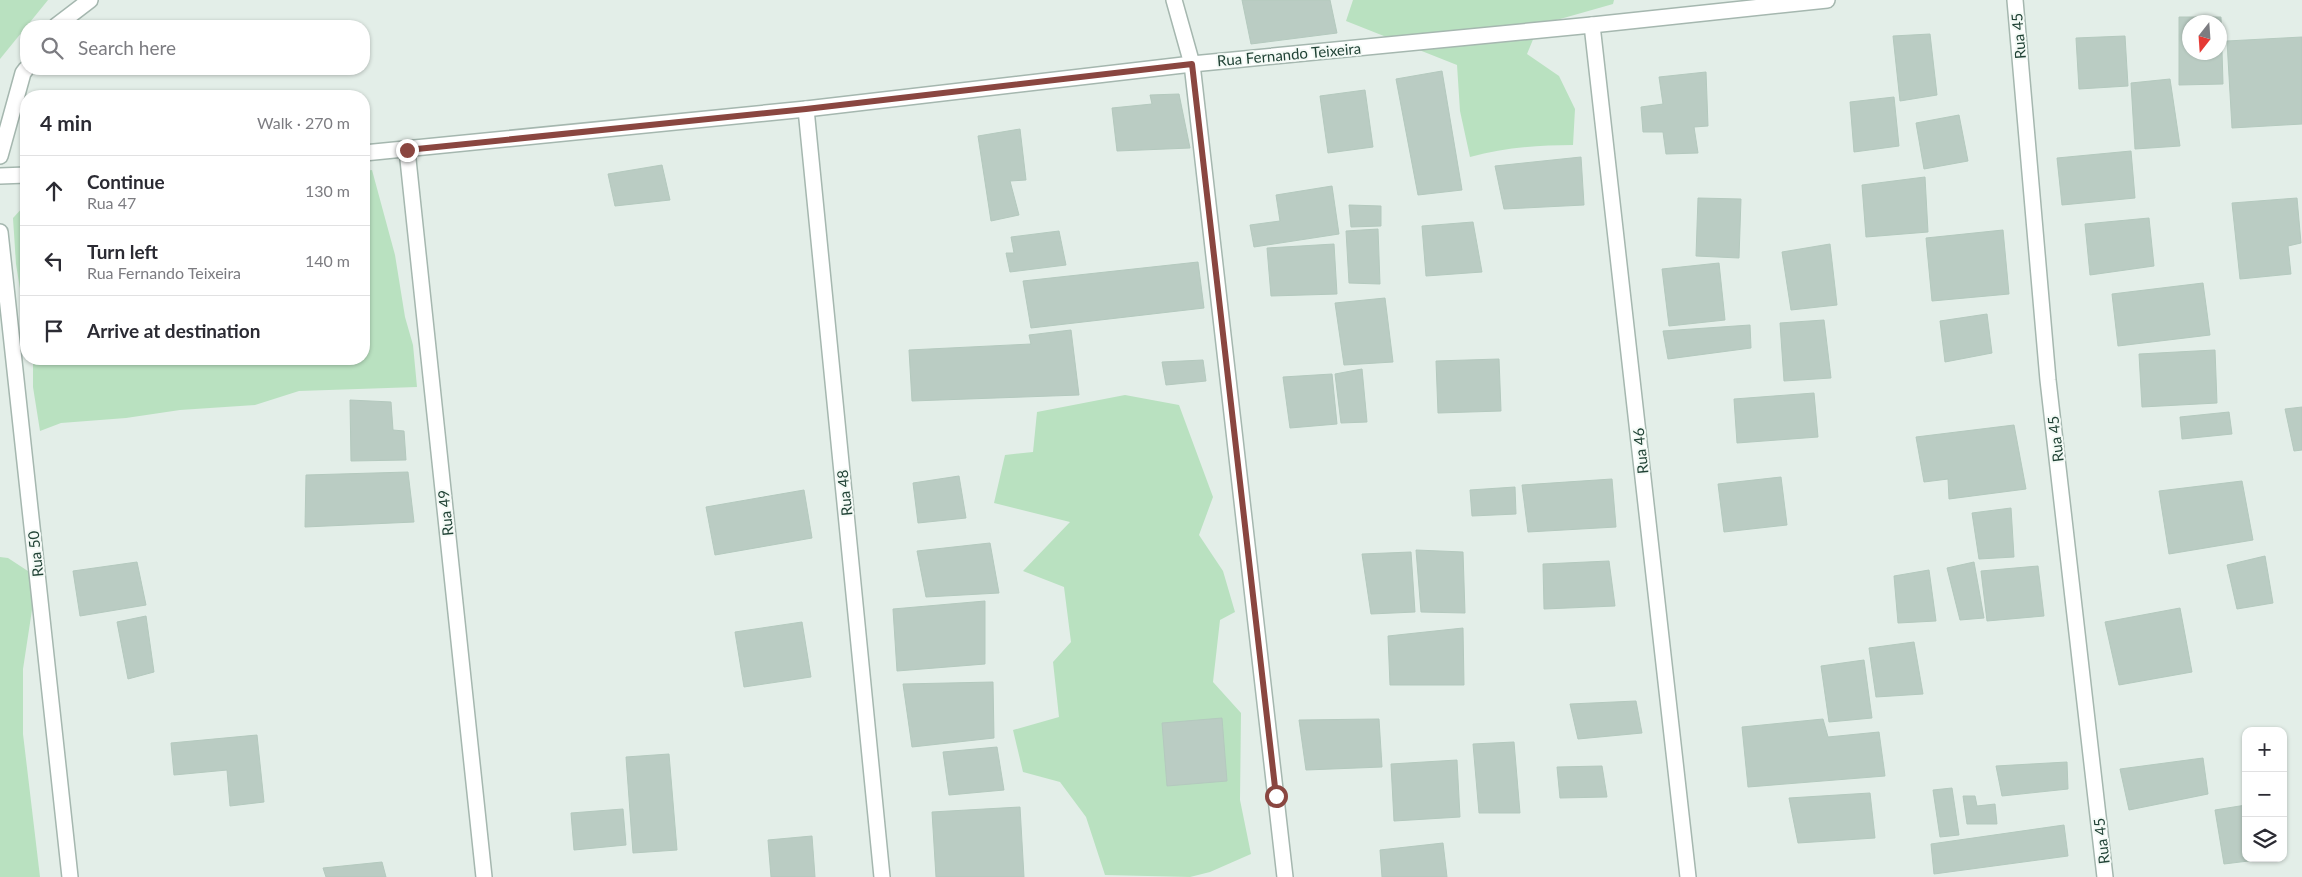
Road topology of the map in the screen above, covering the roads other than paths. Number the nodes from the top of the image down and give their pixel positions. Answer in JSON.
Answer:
{"nodes":[{"id":1,"x":90,"y":0,"type":"edge"},
{"id":2,"x":1174,"y":0,"type":"edge"},
{"id":3,"x":1827,"y":0,"type":"edge"},
{"id":4,"x":2015,"y":0,"type":"edge"},
{"id":5,"x":64,"y":20,"type":"edge"},
{"id":6,"x":1592,"y":25,"type":"junction"},
{"id":7,"x":1192,"y":64,"type":"junction"},
{"id":8,"x":24,"y":75,"type":"edge"},
{"id":9,"x":806,"y":109,"type":"junction"},
{"id":10,"x":407,"y":150,"type":"junction"},
{"id":11,"x":370,"y":153,"type":"edge"},
{"id":12,"x":0,"y":156,"type":"edge"},
{"id":13,"x":20,"y":175,"type":"edge"},
{"id":14,"x":0,"y":176,"type":"edge"},
{"id":15,"x":0,"y":232,"type":"edge"},
{"id":16,"x":70,"y":877,"type":"edge"},
{"id":17,"x":484,"y":877,"type":"edge"},
{"id":18,"x":882,"y":877,"type":"edge"},
{"id":19,"x":1285,"y":877,"type":"edge"},
{"id":20,"x":1688,"y":877,"type":"edge"},
{"id":21,"x":2105,"y":877,"type":"edge"}],
"edges":[{"from":1,"to":5,"type":"street"},
{"from":2,"to":7,"type":"street"},
{"from":3,"to":6,"type":"street","name":"Rua Fernando Teixeira"},
{"from":4,"to":21,"type":"street","name":"Rua 45"},
{"from":6,"to":7,"type":"street","name":"Rua Fernando Teixeira"},
{"from":6,"to":20,"type":"street","name":"Rua 46"},
{"from":7,"to":9,"type":"street","name":"Rua Fernando Teixeira"},
{"from":7,"to":19,"type":"street"},
{"from":8,"to":12,"type":"street"},
{"from":9,"to":10,"type":"street","name":"Rua Fernando Teixeira"},
{"from":9,"to":18,"type":"street","name":"Rua 48"},
{"from":10,"to":11,"type":"street","name":"Rua Fernando Teixeira"},
{"from":10,"to":17,"type":"street","name":"Rua 49"},
{"from":13,"to":14,"type":"street"},
{"from":15,"to":16,"type":"street","name":"Rua 50"}]}
